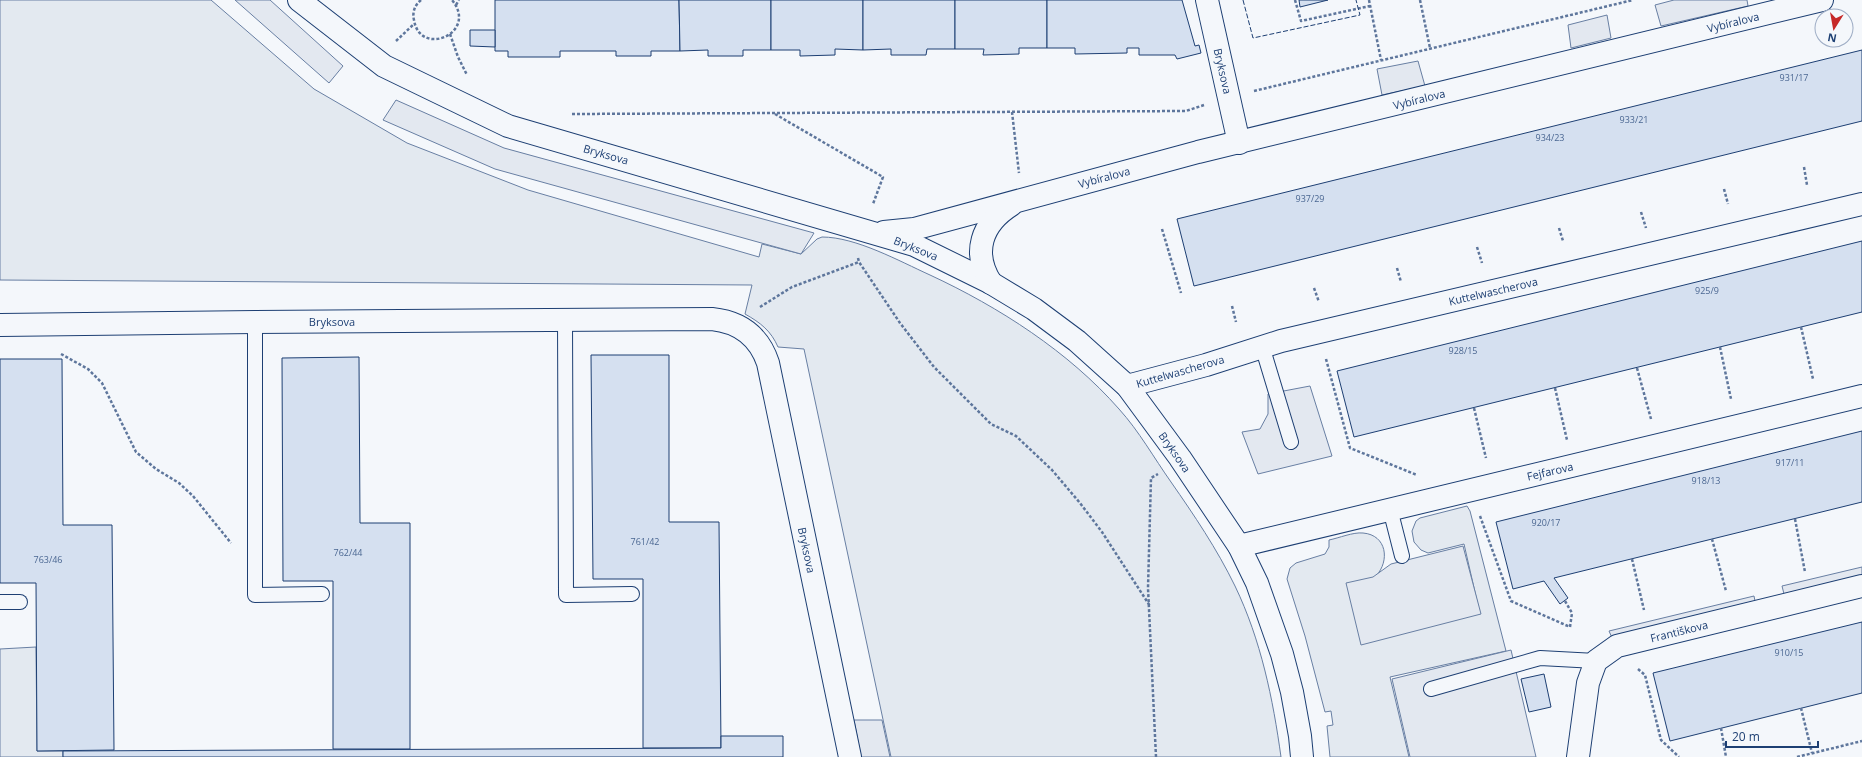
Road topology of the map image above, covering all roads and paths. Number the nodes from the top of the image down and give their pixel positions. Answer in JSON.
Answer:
{"nodes":[{"id":1,"x":299,"y":0,"type":"edge"},
{"id":2,"x":421,"y":0,"type":"edge"},
{"id":3,"x":452,"y":0,"type":"edge"},
{"id":4,"x":458,"y":0,"type":"edge"},
{"id":5,"x":1207,"y":0,"type":"edge"},
{"id":6,"x":1295,"y":0,"type":"edge"},
{"id":7,"x":1369,"y":0,"type":"edge"},
{"id":8,"x":1420,"y":0,"type":"edge"},
{"id":9,"x":1633,"y":0,"type":"edge"},
{"id":10,"x":1822,"y":0,"type":"edge"},
{"id":11,"x":456,"y":5,"type":"junction"},
{"id":12,"x":1370,"y":6,"type":"junction"},
{"id":13,"x":414,"y":24,"type":"junction"},
{"id":14,"x":450,"y":34,"type":"junction"},
{"id":15,"x":393,"y":44,"type":"dead end"},
{"id":16,"x":1430,"y":48,"type":"junction"},
{"id":17,"x":1381,"y":60,"type":"junction"},
{"id":18,"x":470,"y":82,"type":"dead end"},
{"id":19,"x":1254,"y":91,"type":"dead end"},
{"id":20,"x":1210,"y":103,"type":"dead end"},
{"id":21,"x":1012,"y":112,"type":"junction"},
{"id":22,"x":774,"y":113,"type":"junction"},
{"id":23,"x":567,"y":114,"type":"dead end"},
{"id":24,"x":1239,"y":143,"type":"junction"},
{"id":25,"x":1804,"y":167,"type":"dead end"},
{"id":26,"x":1807,"y":185,"type":"dead end"},
{"id":27,"x":1724,"y":189,"type":"dead end"},
{"id":28,"x":1021,"y":200,"type":"junction"},
{"id":29,"x":1728,"y":204,"type":"dead end"},
{"id":30,"x":1862,"y":204,"type":"edge"},
{"id":31,"x":1641,"y":212,"type":"dead end"},
{"id":32,"x":1560,"y":228,"type":"dead end"},
{"id":33,"x":1647,"y":228,"type":"dead end"},
{"id":34,"x":1162,"y":229,"type":"dead end"},
{"id":35,"x":867,"y":230,"type":"junction"},
{"id":36,"x":1563,"y":241,"type":"dead end"},
{"id":37,"x":1477,"y":247,"type":"dead end"},
{"id":38,"x":859,"y":262,"type":"junction"},
{"id":39,"x":1482,"y":263,"type":"dead end"},
{"id":40,"x":1397,"y":268,"type":"dead end"},
{"id":41,"x":1401,"y":282,"type":"dead end"},
{"id":42,"x":990,"y":283,"type":"junction"},
{"id":43,"x":1314,"y":288,"type":"dead end"},
{"id":44,"x":1181,"y":292,"type":"dead end"},
{"id":45,"x":1319,"y":302,"type":"dead end"},
{"id":46,"x":1232,"y":306,"type":"dead end"},
{"id":47,"x":758,"y":309,"type":"dead end"},
{"id":48,"x":565,"y":319,"type":"junction"},
{"id":49,"x":255,"y":322,"type":"junction"},
{"id":50,"x":1236,"y":322,"type":"dead end"},
{"id":51,"x":0,"y":325,"type":"edge"},
{"id":52,"x":1801,"y":327,"type":"dead end"},
{"id":53,"x":1262,"y":346,"type":"junction"},
{"id":54,"x":1720,"y":347,"type":"dead end"},
{"id":55,"x":61,"y":354,"type":"dead end"},
{"id":56,"x":1325,"y":356,"type":"dead end"},
{"id":57,"x":1637,"y":368,"type":"dead end"},
{"id":58,"x":1813,"y":380,"type":"dead end"},
{"id":59,"x":1127,"y":386,"type":"junction"},
{"id":60,"x":1555,"y":388,"type":"dead end"},
{"id":61,"x":1862,"y":396,"type":"edge"},
{"id":62,"x":1732,"y":400,"type":"dead end"},
{"id":63,"x":1474,"y":408,"type":"dead end"},
{"id":64,"x":1651,"y":420,"type":"dead end"},
{"id":65,"x":1567,"y":440,"type":"dead end"},
{"id":66,"x":1291,"y":442,"type":"dead end"},
{"id":67,"x":1486,"y":460,"type":"dead end"},
{"id":68,"x":1160,"y":472,"type":"dead end"},
{"id":69,"x":1421,"y":476,"type":"dead end"},
{"id":70,"x":1390,"y":509,"type":"junction"},
{"id":71,"x":1479,"y":514,"type":"dead end"},
{"id":72,"x":1795,"y":519,"type":"dead end"},
{"id":73,"x":1712,"y":539,"type":"dead end"},
{"id":74,"x":1239,"y":546,"type":"junction"},
{"id":75,"x":1402,"y":556,"type":"dead end"},
{"id":76,"x":255,"y":557,"type":"junction"},
{"id":77,"x":1632,"y":559,"type":"dead end"},
{"id":78,"x":1805,"y":572,"type":"dead end"},
{"id":79,"x":1862,"y":586,"type":"edge"},
{"id":80,"x":1726,"y":591,"type":"dead end"},
{"id":81,"x":322,"y":594,"type":"dead end"},
{"id":82,"x":632,"y":594,"type":"dead end"},
{"id":83,"x":1565,"y":601,"type":"dead end"},
{"id":84,"x":0,"y":602,"type":"edge"},
{"id":85,"x":20,"y":602,"type":"dead end"},
{"id":86,"x":1150,"y":606,"type":"junction"},
{"id":87,"x":1644,"y":610,"type":"dead end"},
{"id":88,"x":1596,"y":661,"type":"junction"},
{"id":89,"x":1633,"y":664,"type":"dead end"},
{"id":90,"x":1431,"y":689,"type":"dead end"},
{"id":91,"x":1801,"y":708,"type":"dead end"},
{"id":92,"x":1721,"y":728,"type":"dead end"},
{"id":93,"x":1862,"y":741,"type":"edge"},
{"id":94,"x":1812,"y":753,"type":"junction"},
{"id":95,"x":850,"y":757,"type":"edge"},
{"id":96,"x":1156,"y":757,"type":"edge"},
{"id":97,"x":1302,"y":757,"type":"edge"},
{"id":98,"x":1578,"y":757,"type":"edge"},
{"id":99,"x":1679,"y":757,"type":"edge"},
{"id":100,"x":1726,"y":757,"type":"edge"},
{"id":101,"x":1797,"y":757,"type":"edge"}],
"edges":[{"from":1,"to":35,"type":"street","name":"Bryksova"},
{"from":2,"to":13,"type":"path"},
{"from":3,"to":11,"type":"path"},
{"from":4,"to":11,"type":"path"},
{"from":5,"to":24,"type":"street","name":"Bryksova"},
{"from":6,"to":12,"type":"path"},
{"from":7,"to":12,"type":"path"},
{"from":8,"to":16,"type":"path"},
{"from":9,"to":16,"type":"path"},
{"from":10,"to":24,"type":"street","name":"Vybíralova"},
{"from":11,"to":14,"type":"path"},
{"from":12,"to":17,"type":"path"},
{"from":13,"to":14,"type":"path"},
{"from":13,"to":15,"type":"path"},
{"from":14,"to":18,"type":"path"},
{"from":16,"to":17,"type":"path"},
{"from":17,"to":19,"type":"path"},
{"from":20,"to":21,"type":"path"},
{"from":21,"to":22,"type":"path"},
{"from":21,"to":28,"type":"path"},
{"from":22,"to":23,"type":"path"},
{"from":22,"to":35,"type":"path"},
{"from":24,"to":28,"type":"street","name":"Vybíralova"},
{"from":25,"to":26,"type":"path"},
{"from":27,"to":29,"type":"path"},
{"from":28,"to":35,"type":"street","name":"Vybíralova"},
{"from":28,"to":42,"type":"street"},
{"from":30,"to":53,"type":"street","name":"Kuttelwascherova"},
{"from":31,"to":33,"type":"path"},
{"from":32,"to":36,"type":"path"},
{"from":34,"to":44,"type":"path"},
{"from":35,"to":38,"type":"path"},
{"from":35,"to":42,"type":"street","name":"Bryksova"},
{"from":37,"to":39,"type":"path"},
{"from":38,"to":47,"type":"path"},
{"from":38,"to":86,"type":"path"},
{"from":40,"to":41,"type":"path"},
{"from":42,"to":59,"type":"street","name":"Bryksova"},
{"from":43,"to":45,"type":"path"},
{"from":46,"to":50,"type":"path"},
{"from":48,"to":49,"type":"street","name":"Bryksova"},
{"from":48,"to":82,"type":"lane"},
{"from":48,"to":95,"type":"street","name":"Bryksova"},
{"from":49,"to":51,"type":"street","name":"Bryksova"},
{"from":49,"to":76,"type":"lane"},
{"from":52,"to":58,"type":"path"},
{"from":53,"to":59,"type":"street","name":"Kuttelwascherova"},
{"from":53,"to":66,"type":"lane"},
{"from":54,"to":62,"type":"path"},
{"from":55,"to":76,"type":"path"},
{"from":56,"to":69,"type":"path"},
{"from":57,"to":64,"type":"path"},
{"from":59,"to":74,"type":"street","name":"Bryksova"},
{"from":60,"to":65,"type":"path"},
{"from":61,"to":70,"type":"street","name":"Fejfarova"},
{"from":63,"to":67,"type":"path"},
{"from":68,"to":86,"type":"path"},
{"from":70,"to":74,"type":"street","name":"Fejfarova"},
{"from":70,"to":75,"type":"lane"},
{"from":71,"to":83,"type":"path"},
{"from":72,"to":78,"type":"path"},
{"from":73,"to":80,"type":"path"},
{"from":74,"to":97,"type":"street","name":"Bryksova"},
{"from":76,"to":81,"type":"lane"},
{"from":77,"to":87,"type":"path"},
{"from":79,"to":88,"type":"street","name":"Františkova"},
{"from":84,"to":85,"type":"lane"},
{"from":86,"to":96,"type":"path"},
{"from":88,"to":90,"type":"lane"},
{"from":88,"to":98,"type":"street"},
{"from":89,"to":99,"type":"path"},
{"from":91,"to":94,"type":"path"},
{"from":92,"to":100,"type":"path"},
{"from":93,"to":94,"type":"path"},
{"from":94,"to":101,"type":"path"}]}
